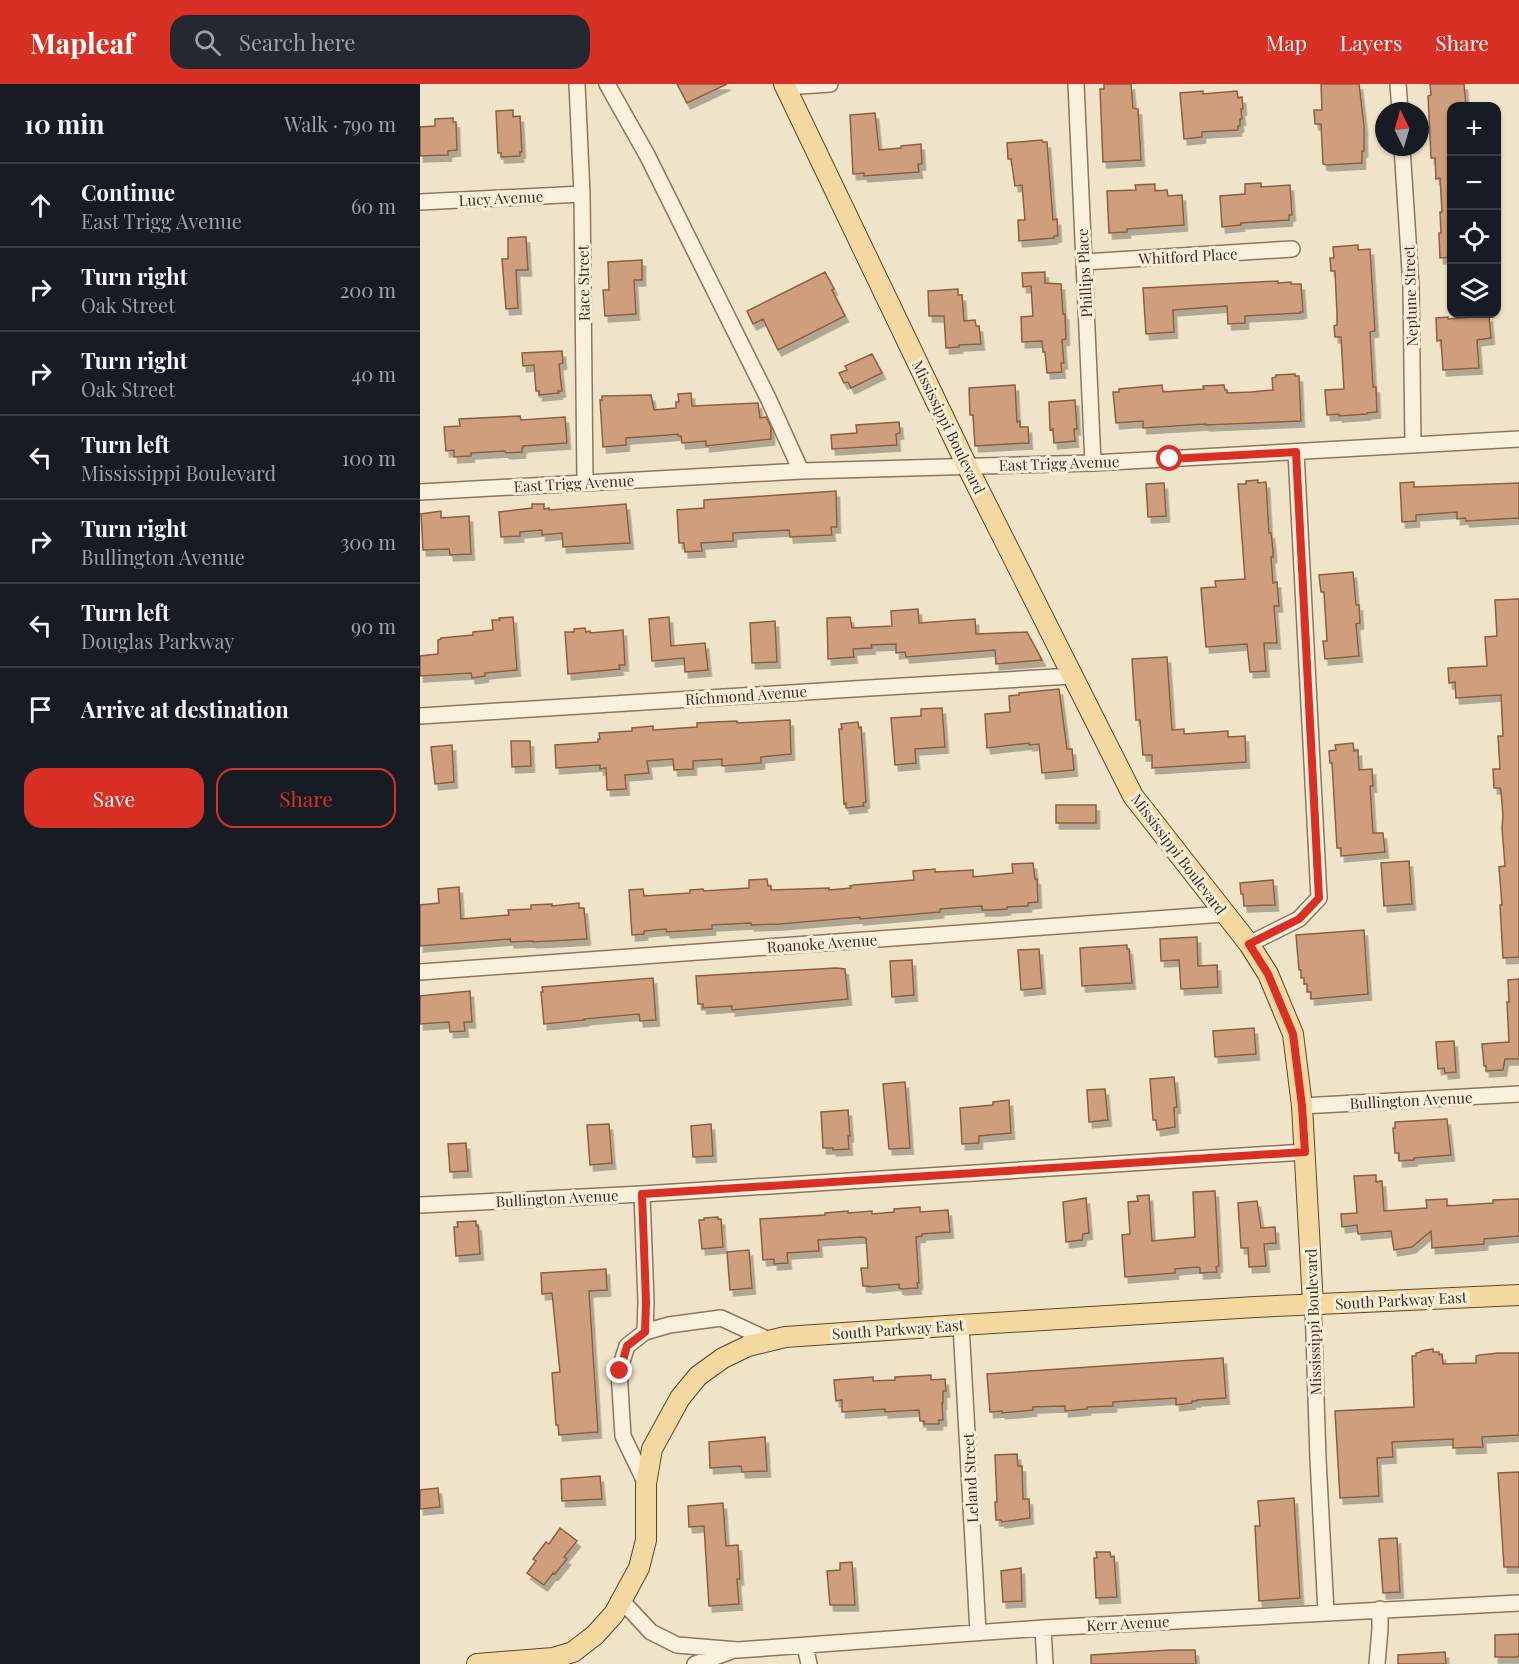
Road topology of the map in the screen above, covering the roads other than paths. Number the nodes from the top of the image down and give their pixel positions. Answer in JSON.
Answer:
{"nodes":[{"id":1,"x":577,"y":84,"type":"edge"},
{"id":2,"x":607,"y":84,"type":"edge"},
{"id":3,"x":830,"y":84,"type":"edge"},
{"id":4,"x":1076,"y":84,"type":"edge"},
{"id":5,"x":1398,"y":84,"type":"edge"},
{"id":6,"x":785,"y":85,"type":"edge"},
{"id":7,"x":1399,"y":102,"type":"edge"},
{"id":8,"x":1403,"y":156,"type":"edge"},
{"id":9,"x":582,"y":194,"type":"junction"},
{"id":10,"x":420,"y":202,"type":"edge"},
{"id":11,"x":1292,"y":249,"type":"dead end"},
{"id":12,"x":1084,"y":262,"type":"junction"},
{"id":13,"x":1519,"y":439,"type":"edge"},
{"id":14,"x":1413,"y":446,"type":"junction"},
{"id":15,"x":1296,"y":452,"type":"junction"},
{"id":16,"x":1093,"y":462,"type":"junction"},
{"id":17,"x":967,"y":466,"type":"junction"},
{"id":18,"x":801,"y":471,"type":"junction"},
{"id":19,"x":585,"y":482,"type":"junction"},
{"id":20,"x":420,"y":492,"type":"edge"},
{"id":21,"x":1072,"y":676,"type":"junction"},
{"id":22,"x":420,"y":716,"type":"edge"},
{"id":23,"x":1225,"y":914,"type":"junction"},
{"id":24,"x":1249,"y":944,"type":"junction"},
{"id":25,"x":420,"y":972,"type":"edge"},
{"id":26,"x":1519,"y":1094,"type":"edge"},
{"id":27,"x":1302,"y":1106,"type":"junction"},
{"id":28,"x":1305,"y":1152,"type":"junction"},
{"id":29,"x":642,"y":1194,"type":"junction"},
{"id":30,"x":420,"y":1205,"type":"edge"},
{"id":31,"x":1519,"y":1295,"type":"edge"},
{"id":32,"x":1313,"y":1304,"type":"junction"},
{"id":33,"x":961,"y":1325,"type":"junction"},
{"id":34,"x":645,"y":1332,"type":"junction"},
{"id":35,"x":771,"y":1341,"type":"junction"},
{"id":36,"x":646,"y":1484,"type":"junction"},
{"id":37,"x":622,"y":1601,"type":"junction"},
{"id":38,"x":1519,"y":1603,"type":"edge"},
{"id":39,"x":1380,"y":1610,"type":"junction"},
{"id":40,"x":1326,"y":1612,"type":"junction"},
{"id":41,"x":1043,"y":1628,"type":"junction"},
{"id":42,"x":978,"y":1632,"type":"junction"},
{"id":43,"x":805,"y":1646,"type":"junction"},
{"id":44,"x":738,"y":1650,"type":"junction"},
{"id":45,"x":574,"y":1658,"type":"edge"},
{"id":46,"x":477,"y":1664,"type":"edge"},
{"id":47,"x":695,"y":1664,"type":"edge"},
{"id":48,"x":810,"y":1664,"type":"edge"},
{"id":49,"x":1046,"y":1664,"type":"edge"},
{"id":50,"x":1377,"y":1664,"type":"edge"}],
"edges":[{"from":1,"to":9,"type":"street","name":"Race Street"},
{"from":2,"to":18,"type":"street"},
{"from":3,"to":6,"type":"street"},
{"from":4,"to":12,"type":"street","name":"Phillips Place"},
{"from":5,"to":7,"type":"street"},
{"from":6,"to":17,"type":"main road","name":"Mississippi Boulevard"},
{"from":8,"to":14,"type":"street","name":"Neptune Street"},
{"from":9,"to":10,"type":"street","name":"Lucy Avenue"},
{"from":9,"to":19,"type":"street","name":"Race Street"},
{"from":11,"to":12,"type":"street","name":"Whitford Place"},
{"from":12,"to":16,"type":"street","name":"Phillips Place"},
{"from":13,"to":14,"type":"street","name":"East Trigg Avenue"},
{"from":14,"to":15,"type":"street","name":"East Trigg Avenue"},
{"from":15,"to":16,"type":"street","name":"East Trigg Avenue"},
{"from":15,"to":24,"type":"street"},
{"from":16,"to":17,"type":"street","name":"East Trigg Avenue"},
{"from":17,"to":18,"type":"street","name":"East Trigg Avenue"},
{"from":17,"to":21,"type":"main road","name":"Mississippi Boulevard"},
{"from":18,"to":19,"type":"street","name":"East Trigg Avenue"},
{"from":19,"to":20,"type":"street","name":"East Trigg Avenue"},
{"from":21,"to":22,"type":"street","name":"Richmond Avenue"},
{"from":21,"to":23,"type":"main road","name":"Mississippi Boulevard"},
{"from":23,"to":24,"type":"main road","name":"Mississippi Boulevard"},
{"from":23,"to":25,"type":"street","name":"Roanoke Avenue"},
{"from":24,"to":27,"type":"main road","name":"Mississippi Boulevard"},
{"from":26,"to":27,"type":"street","name":"Bullington Avenue"},
{"from":27,"to":28,"type":"main road","name":"Mississippi Boulevard"},
{"from":28,"to":29,"type":"street","name":"Bullington Avenue"},
{"from":28,"to":32,"type":"main road","name":"Mississippi Boulevard"},
{"from":29,"to":30,"type":"street","name":"Bullington Avenue"},
{"from":29,"to":34,"type":"street"},
{"from":31,"to":32,"type":"main road","name":"South Parkway East"},
{"from":32,"to":33,"type":"main road","name":"South Parkway East"},
{"from":32,"to":40,"type":"street","name":"Mississippi Boulevard"},
{"from":33,"to":35,"type":"main road","name":"South Parkway East"},
{"from":33,"to":42,"type":"street","name":"Leland Street"},
{"from":34,"to":35,"type":"street"},
{"from":34,"to":36,"type":"street"},
{"from":35,"to":36,"type":"main road","name":"South Parkway East"},
{"from":36,"to":37,"type":"main road","name":"South Parkway East"},
{"from":37,"to":44,"type":"street"},
{"from":37,"to":45,"type":"main road","name":"South Parkway East"},
{"from":38,"to":39,"type":"street","name":"Kerr Avenue"},
{"from":39,"to":40,"type":"street","name":"Kerr Avenue"},
{"from":39,"to":50,"type":"street"},
{"from":40,"to":41,"type":"street","name":"Kerr Avenue"},
{"from":41,"to":42,"type":"street","name":"Kerr Avenue"},
{"from":41,"to":49,"type":"street"},
{"from":42,"to":43,"type":"street","name":"Kerr Avenue"},
{"from":43,"to":44,"type":"street","name":"Kerr Avenue"},
{"from":43,"to":48,"type":"street"},
{"from":44,"to":47,"type":"street"},
{"from":45,"to":46,"type":"main road","name":"South Parkway East"}]}
